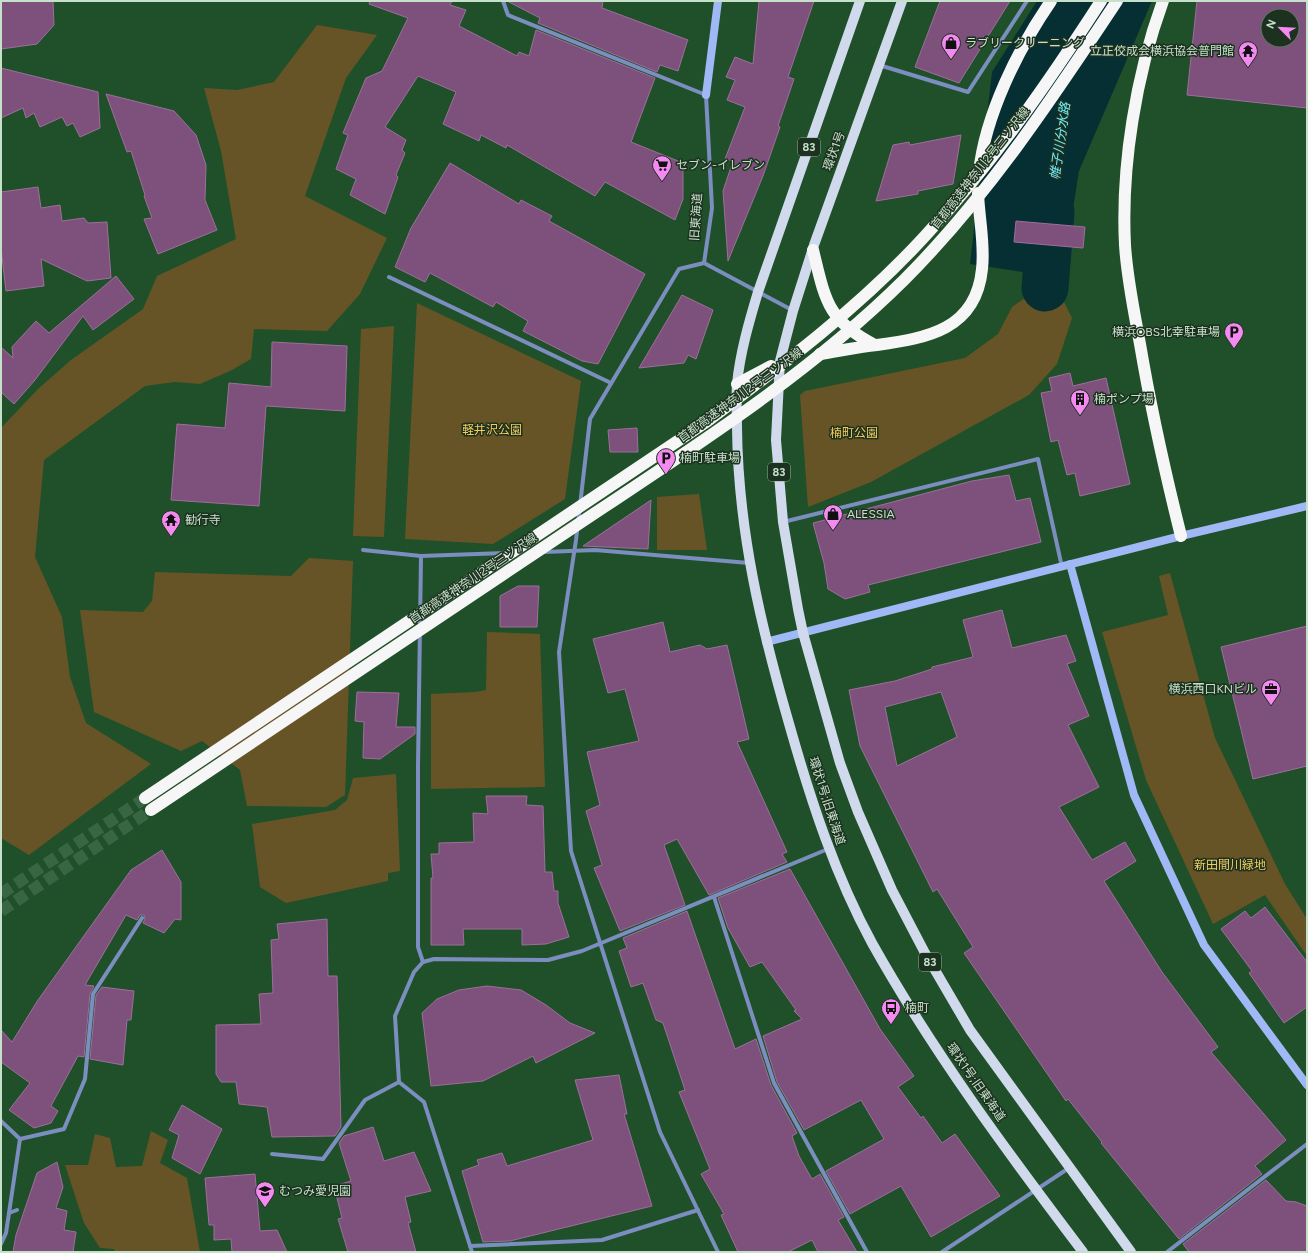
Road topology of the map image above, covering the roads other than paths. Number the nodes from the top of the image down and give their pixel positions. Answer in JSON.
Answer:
{"nodes":[{"id":1,"x":503,"y":1,"type":"edge"},
{"id":2,"x":718,"y":1,"type":"edge"},
{"id":3,"x":860,"y":1,"type":"edge"},
{"id":4,"x":902,"y":1,"type":"edge"},
{"id":5,"x":1027,"y":1,"type":"edge"},
{"id":6,"x":1051,"y":1,"type":"edge"},
{"id":7,"x":1101,"y":1,"type":"edge"},
{"id":8,"x":1117,"y":1,"type":"edge"},
{"id":9,"x":1163,"y":1,"type":"edge"},
{"id":10,"x":879,"y":65,"type":"junction"},
{"id":11,"x":706,"y":95,"type":"junction"},
{"id":12,"x":813,"y":250,"type":"junction"},
{"id":13,"x":704,"y":263,"type":"junction"},
{"id":14,"x":389,"y":277,"type":"dead end"},
{"id":15,"x":758,"y":292,"type":"junction"},
{"id":16,"x":793,"y":311,"type":"junction"},
{"id":17,"x":875,"y":345,"type":"junction"},
{"id":18,"x":780,"y":361,"type":"junction"},
{"id":19,"x":611,"y":383,"type":"junction"},
{"id":20,"x":737,"y":384,"type":"junction"},
{"id":21,"x":1307,"y":506,"type":"edge"},
{"id":22,"x":783,"y":522,"type":"junction"},
{"id":23,"x":1181,"y":536,"type":"junction"},
{"id":24,"x":363,"y":550,"type":"dead end"},
{"id":25,"x":574,"y":551,"type":"junction"},
{"id":26,"x":521,"y":552,"type":"dead end"},
{"id":27,"x":529,"y":552,"type":"dead end"},
{"id":28,"x":420,"y":556,"type":"junction"},
{"id":29,"x":748,"y":563,"type":"junction"},
{"id":30,"x":1066,"y":565,"type":"junction"},
{"id":31,"x":803,"y":633,"type":"junction"},
{"id":32,"x":766,"y":642,"type":"junction"},
{"id":33,"x":145,"y":798,"type":"tunnel mouth"},
{"id":34,"x":151,"y":810,"type":"tunnel mouth"},
{"id":35,"x":828,"y":849,"type":"junction"},
{"id":36,"x":714,"y":897,"type":"junction"},
{"id":37,"x":142,"y":918,"type":"dead end"},
{"id":38,"x":599,"y":943,"type":"junction"},
{"id":39,"x":423,"y":962,"type":"junction"},
{"id":40,"x":399,"y":1082,"type":"junction"},
{"id":41,"x":1307,"y":1085,"type":"edge"},
{"id":42,"x":1,"y":1121,"type":"edge"},
{"id":43,"x":20,"y":1139,"type":"junction"},
{"id":44,"x":1307,"y":1144,"type":"edge"},
{"id":45,"x":272,"y":1154,"type":"dead end"},
{"id":46,"x":1069,"y":1168,"type":"junction"},
{"id":47,"x":1036,"y":1190,"type":"junction"},
{"id":48,"x":17,"y":1210,"type":"dead end"},
{"id":49,"x":698,"y":1210,"type":"junction"},
{"id":50,"x":9,"y":1213,"type":"junction"},
{"id":51,"x":1,"y":1244,"type":"edge"},
{"id":52,"x":470,"y":1246,"type":"junction"},
{"id":53,"x":472,"y":1252,"type":"edge"},
{"id":54,"x":718,"y":1252,"type":"edge"},
{"id":55,"x":867,"y":1252,"type":"edge"},
{"id":56,"x":942,"y":1252,"type":"edge"},
{"id":57,"x":1083,"y":1252,"type":"edge"},
{"id":58,"x":1131,"y":1252,"type":"edge"},
{"id":59,"x":1167,"y":1252,"type":"edge"}],
"edges":[{"from":1,"to":11,"type":"street"},
{"from":2,"to":11,"type":"street","name":"旧東海道"},
{"from":3,"to":15,"type":"main road","name":"環状1号","number":"83"},
{"from":4,"to":10,"type":"main road","name":"環状1号","number":"83"},
{"from":5,"to":10,"type":"street"},
{"from":6,"to":17,"type":"highway"},
{"from":7,"to":33,"type":"highway","name":"首都高速神奈川2号三ツ沢線"},
{"from":8,"to":34,"type":"highway","name":"首都高速神奈川2号三ツ沢線"},
{"from":9,"to":23,"type":"highway"},
{"from":10,"to":12,"type":"main road","name":"環状1号","number":"83"},
{"from":11,"to":13,"type":"street","name":"旧東海道"},
{"from":12,"to":16,"type":"main road","name":"環状1号","number":"83"},
{"from":12,"to":17,"type":"highway"},
{"from":13,"to":15,"type":"street"},
{"from":13,"to":19,"type":"street"},
{"from":14,"to":19,"type":"street"},
{"from":15,"to":16,"type":"street"},
{"from":15,"to":20,"type":"main road","name":"環状1号;旧東海道","number":"83"},
{"from":16,"to":18,"type":"main road","name":"環状1号;旧東海道","number":"83"},
{"from":17,"to":18,"type":"highway"},
{"from":18,"to":20,"type":"highway"},
{"from":18,"to":22,"type":"main road","name":"環状1号;旧東海道","number":"83"},
{"from":19,"to":25,"type":"street"},
{"from":20,"to":29,"type":"main road","name":"環状1号;旧東海道","number":"83"},
{"from":21,"to":23,"type":"street"},
{"from":22,"to":30,"type":"street"},
{"from":22,"to":31,"type":"main road","name":"環状1号;旧東海道","number":"83"},
{"from":23,"to":30,"type":"street"},
{"from":24,"to":28,"type":"street"},
{"from":25,"to":27,"type":"street"},
{"from":25,"to":29,"type":"street"},
{"from":25,"to":38,"type":"street"},
{"from":26,"to":28,"type":"street"},
{"from":28,"to":39,"type":"street"},
{"from":29,"to":32,"type":"main road","name":"環状1号;旧東海道","number":"83"},
{"from":30,"to":31,"type":"street"},
{"from":30,"to":41,"type":"street"},
{"from":31,"to":32,"type":"street"},
{"from":31,"to":46,"type":"main road","name":"環状1号;旧東海道","number":"83"},
{"from":32,"to":35,"type":"main road","name":"環状1号;旧東海道","number":"83"},
{"from":35,"to":36,"type":"street"},
{"from":35,"to":47,"type":"main road","name":"環状1号;旧東海道","number":"83"},
{"from":36,"to":38,"type":"street"},
{"from":36,"to":55,"type":"street"},
{"from":37,"to":43,"type":"street"},
{"from":38,"to":39,"type":"street"},
{"from":38,"to":49,"type":"street"},
{"from":39,"to":40,"type":"street"},
{"from":40,"to":45,"type":"street"},
{"from":40,"to":52,"type":"street"},
{"from":42,"to":43,"type":"street"},
{"from":43,"to":50,"type":"street"},
{"from":44,"to":59,"type":"street"},
{"from":46,"to":47,"type":"street"},
{"from":46,"to":58,"type":"main road","name":"環状1号;旧東海道","number":"83"},
{"from":47,"to":56,"type":"street"},
{"from":47,"to":57,"type":"main road","name":"環状1号;旧東海道","number":"83"},
{"from":48,"to":50,"type":"street"},
{"from":49,"to":52,"type":"street"},
{"from":49,"to":54,"type":"street"},
{"from":50,"to":51,"type":"street"},
{"from":52,"to":53,"type":"street"}]}
